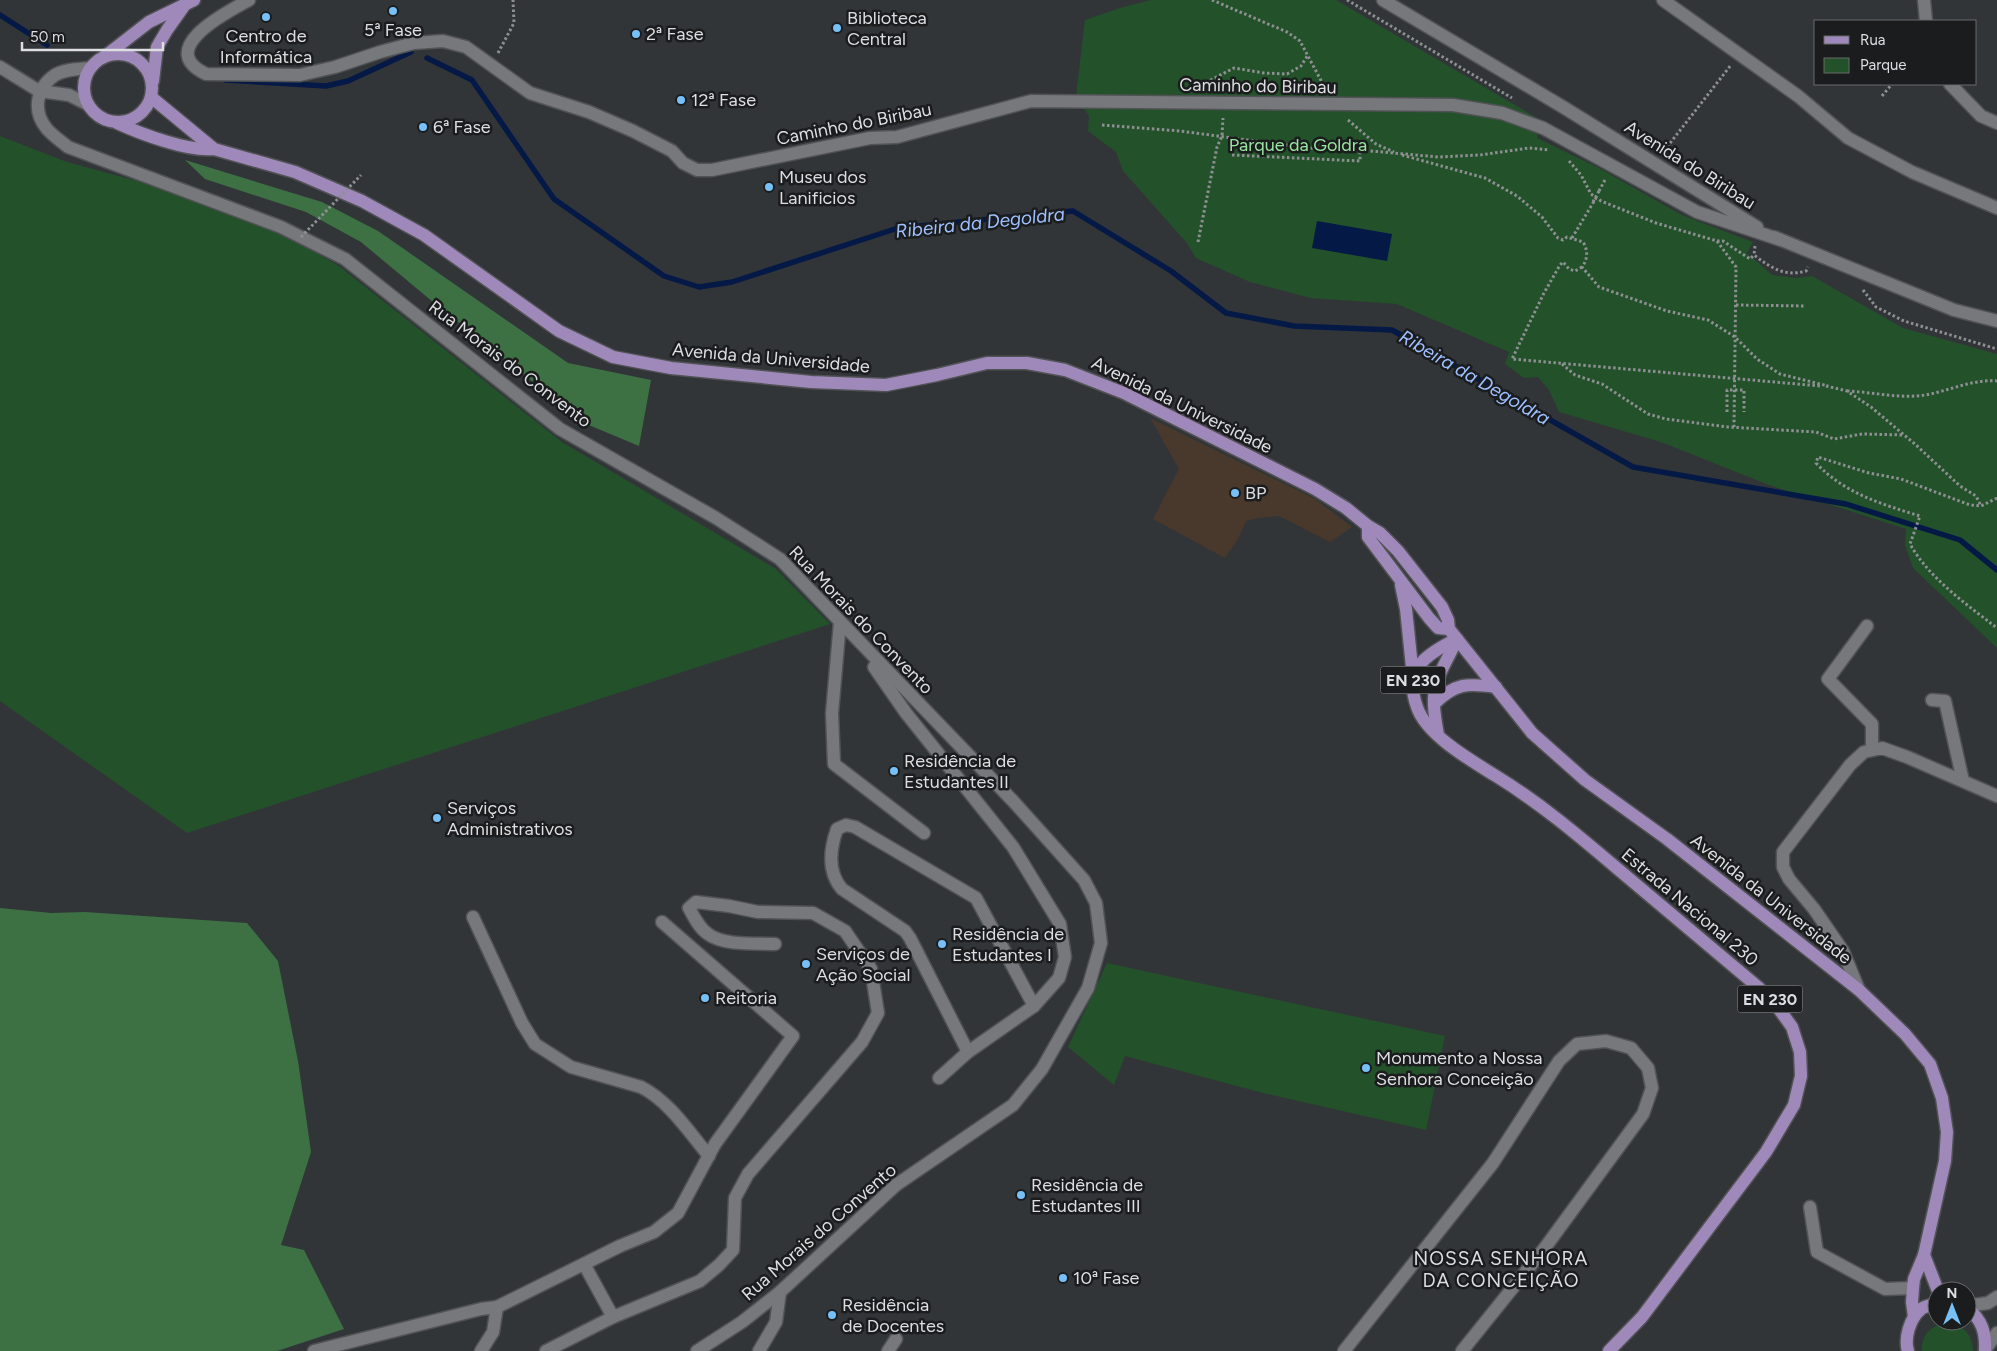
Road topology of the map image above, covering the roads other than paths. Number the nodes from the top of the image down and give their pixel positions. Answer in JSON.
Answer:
{"nodes":[{"id":1,"x":249,"y":0,"type":"edge"},
{"id":2,"x":1383,"y":0,"type":"edge"},
{"id":3,"x":1663,"y":0,"type":"edge"},
{"id":4,"x":1924,"y":0,"type":"edge"},
{"id":5,"x":189,"y":3,"type":"edge"},
{"id":6,"x":1926,"y":20,"type":"edge"},
{"id":7,"x":104,"y":56,"type":"junction"},
{"id":8,"x":0,"y":67,"type":"edge"},
{"id":9,"x":89,"y":68,"type":"junction"},
{"id":10,"x":1951,"y":85,"type":"edge"},
{"id":11,"x":39,"y":91,"type":"junction"},
{"id":12,"x":152,"y":92,"type":"junction"},
{"id":13,"x":87,"y":104,"type":"junction"},
{"id":14,"x":117,"y":123,"type":"junction"},
{"id":15,"x":1997,"y":123,"type":"edge"},
{"id":16,"x":214,"y":149,"type":"junction"},
{"id":17,"x":1997,"y":208,"type":"edge"},
{"id":18,"x":1781,"y":240,"type":"junction"},
{"id":19,"x":1997,"y":321,"type":"edge"},
{"id":20,"x":1368,"y":526,"type":"junction"},
{"id":21,"x":1400,"y":580,"type":"junction"},
{"id":22,"x":840,"y":622,"type":"junction"},
{"id":23,"x":1867,"y":626,"type":"dead end"},
{"id":24,"x":1453,"y":634,"type":"junction"},
{"id":25,"x":853,"y":636,"type":"junction"},
{"id":26,"x":1413,"y":677,"type":"junction"},
{"id":27,"x":1496,"y":687,"type":"junction"},
{"id":28,"x":1932,"y":700,"type":"dead end"},
{"id":29,"x":1434,"y":704,"type":"junction"},
{"id":30,"x":1438,"y":735,"type":"junction"},
{"id":31,"x":1872,"y":750,"type":"junction"},
{"id":32,"x":1963,"y":781,"type":"junction"},
{"id":33,"x":1997,"y":796,"type":"edge"},
{"id":34,"x":924,"y":833,"type":"dead end"},
{"id":35,"x":473,"y":918,"type":"dead end"},
{"id":36,"x":662,"y":922,"type":"dead end"},
{"id":37,"x":775,"y":944,"type":"dead end"},
{"id":38,"x":1859,"y":990,"type":"junction"},
{"id":39,"x":1034,"y":1006,"type":"junction"},
{"id":40,"x":968,"y":1052,"type":"junction"},
{"id":41,"x":939,"y":1078,"type":"dead end"},
{"id":42,"x":709,"y":1156,"type":"junction"},
{"id":43,"x":1810,"y":1206,"type":"dead end"},
{"id":44,"x":1924,"y":1255,"type":"junction"},
{"id":45,"x":584,"y":1264,"type":"junction"},
{"id":46,"x":1934,"y":1281,"type":"edge"},
{"id":47,"x":1913,"y":1288,"type":"junction"},
{"id":48,"x":780,"y":1292,"type":"junction"},
{"id":49,"x":1997,"y":1297,"type":"edge"},
{"id":50,"x":1977,"y":1305,"type":"edge"},
{"id":51,"x":497,"y":1307,"type":"junction"},
{"id":52,"x":1927,"y":1307,"type":"edge"},
{"id":53,"x":612,"y":1317,"type":"junction"},
{"id":54,"x":1914,"y":1317,"type":"junction"},
{"id":55,"x":1977,"y":1317,"type":"edge"},
{"id":56,"x":1908,"y":1333,"type":"junction"},
{"id":57,"x":1997,"y":1333,"type":"edge"},
{"id":58,"x":896,"y":1339,"type":"dead end"},
{"id":59,"x":314,"y":1351,"type":"edge"},
{"id":60,"x":481,"y":1351,"type":"edge"},
{"id":61,"x":546,"y":1351,"type":"edge"},
{"id":62,"x":697,"y":1351,"type":"edge"},
{"id":63,"x":760,"y":1351,"type":"edge"},
{"id":64,"x":888,"y":1351,"type":"edge"},
{"id":65,"x":1344,"y":1351,"type":"edge"},
{"id":66,"x":1462,"y":1351,"type":"edge"},
{"id":67,"x":1609,"y":1351,"type":"edge"},
{"id":68,"x":1900,"y":1351,"type":"edge"},
{"id":69,"x":1908,"y":1351,"type":"edge"},
{"id":70,"x":1985,"y":1351,"type":"edge"}],
"edges":[{"from":1,"to":18,"type":"street","name":"Caminho do Biribau"},
{"from":2,"to":18,"type":"street","name":"Avenida do Biribau"},
{"from":3,"to":17,"type":"street"},
{"from":4,"to":6,"type":"street"},
{"from":5,"to":7,"type":"main road"},
{"from":5,"to":12,"type":"main road"},
{"from":7,"to":9,"type":"main road"},
{"from":7,"to":12,"type":"main road"},
{"from":8,"to":11,"type":"street"},
{"from":9,"to":11,"type":"street"},
{"from":9,"to":13,"type":"main road"},
{"from":10,"to":15,"type":"street"},
{"from":11,"to":13,"type":"street"},
{"from":11,"to":22,"type":"street","name":"Rua Morais do Convento"},
{"from":12,"to":14,"type":"main road"},
{"from":12,"to":16,"type":"main road","name":"Avenida da Universidade"},
{"from":13,"to":14,"type":"main road"},
{"from":14,"to":16,"type":"main road","name":"Avenida da Universidade"},
{"from":16,"to":20,"type":"main road","name":"Avenida da Universidade"},
{"from":18,"to":19,"type":"street","name":"Avenida do Biribau"},
{"from":20,"to":21,"type":"main road","name":"Avenida da Universidade"},
{"from":20,"to":24,"type":"main road","name":"Avenida da Universidade"},
{"from":21,"to":24,"type":"main road","name":"Avenida da Universidade"},
{"from":21,"to":26,"type":"main road","number":"EN 230"},
{"from":22,"to":25,"type":"street","name":"Rua Morais do Convento"},
{"from":22,"to":34,"type":"street"},
{"from":23,"to":31,"type":"street"},
{"from":24,"to":26,"type":"main road","number":"EN 230"},
{"from":24,"to":27,"type":"main road","name":"Avenida da Universidade"},
{"from":24,"to":29,"type":"main road","number":"EN 230"},
{"from":25,"to":39,"type":"street"},
{"from":25,"to":48,"type":"street","name":"Rua Morais do Convento"},
{"from":26,"to":30,"type":"main road","name":"Estrada Nacional 230","number":"EN 230"},
{"from":27,"to":29,"type":"main road","number":"EN 230"},
{"from":27,"to":38,"type":"main road","name":"Avenida da Universidade"},
{"from":28,"to":32,"type":"street"},
{"from":29,"to":30,"type":"main road","number":"EN 230"},
{"from":30,"to":67,"type":"main road","name":"Estrada Nacional 230","number":"EN 230"},
{"from":31,"to":32,"type":"street"},
{"from":31,"to":38,"type":"street"},
{"from":32,"to":33,"type":"street"},
{"from":35,"to":42,"type":"street"},
{"from":36,"to":42,"type":"street"},
{"from":37,"to":53,"type":"street"},
{"from":38,"to":44,"type":"main road","name":"Avenida da Universidade"},
{"from":39,"to":40,"type":"street"},
{"from":39,"to":40,"type":"street"},
{"from":40,"to":41,"type":"street"},
{"from":42,"to":45,"type":"street"},
{"from":43,"to":47,"type":"street"},
{"from":44,"to":46,"type":"main road"},
{"from":44,"to":47,"type":"main road","name":"Avenida da Universidade"},
{"from":45,"to":51,"type":"street"},
{"from":45,"to":53,"type":"street"},
{"from":47,"to":54,"type":"main road","name":"Avenida da Universidade"},
{"from":48,"to":62,"type":"street","name":"Rua Morais do Convento"},
{"from":48,"to":63,"type":"street"},
{"from":49,"to":50,"type":"street"},
{"from":51,"to":59,"type":"street"},
{"from":51,"to":60,"type":"street"},
{"from":52,"to":54,"type":"main road"},
{"from":53,"to":61,"type":"street"},
{"from":54,"to":56,"type":"main road"},
{"from":55,"to":70,"type":"main road"},
{"from":56,"to":68,"type":"main road"},
{"from":56,"to":69,"type":"main road"},
{"from":57,"to":70,"type":"street"},
{"from":58,"to":64,"type":"street"},
{"from":65,"to":66,"type":"street"}]}
